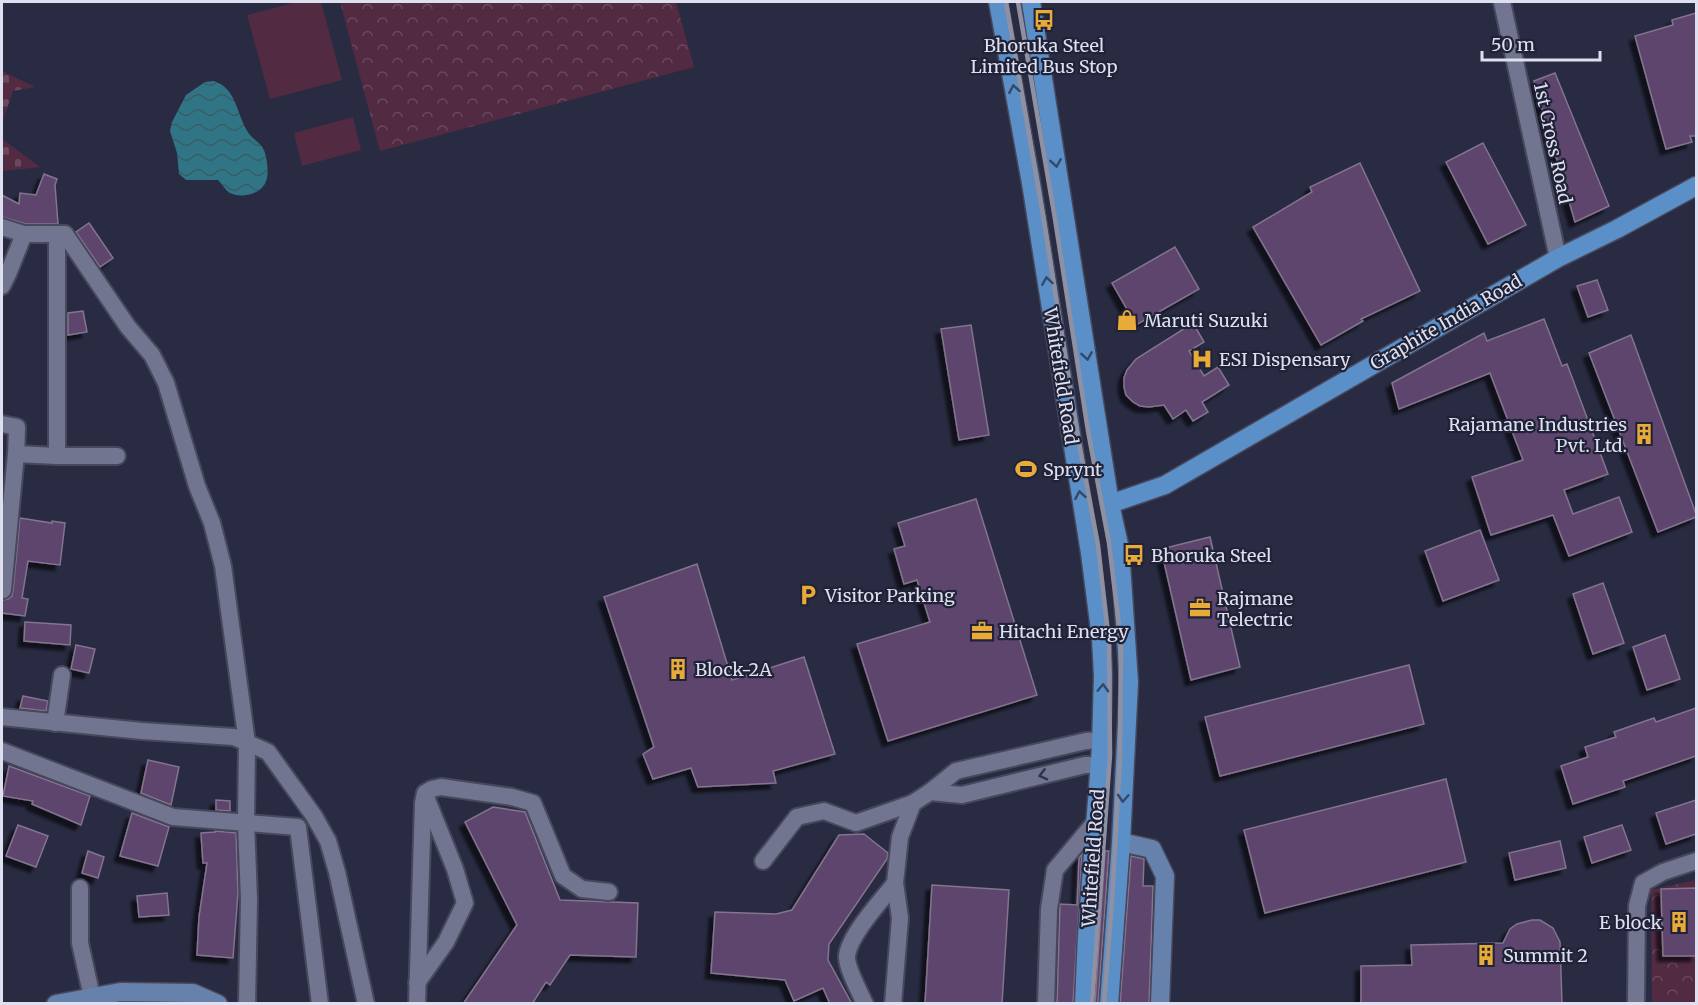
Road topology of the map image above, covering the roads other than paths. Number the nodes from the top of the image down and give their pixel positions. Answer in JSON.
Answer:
{"nodes":[{"id":1,"x":998,"y":2,"type":"edge"},
{"id":2,"x":1031,"y":2,"type":"edge"},
{"id":3,"x":1502,"y":2,"type":"edge"},
{"id":4,"x":1696,"y":186,"type":"edge"},
{"id":5,"x":2,"y":227,"type":"edge"},
{"id":6,"x":24,"y":234,"type":"junction"},
{"id":7,"x":57,"y":234,"type":"junction"},
{"id":8,"x":1558,"y":258,"type":"junction"},
{"id":9,"x":2,"y":286,"type":"edge"},
{"id":10,"x":2,"y":424,"type":"edge"},
{"id":11,"x":57,"y":456,"type":"junction"},
{"id":12,"x":117,"y":456,"type":"dead end"},
{"id":13,"x":16,"y":457,"type":"junction"},
{"id":14,"x":1110,"y":504,"type":"junction"},
{"id":15,"x":5,"y":535,"type":"edge"},
{"id":16,"x":3,"y":590,"type":"edge"},
{"id":17,"x":1125,"y":619,"type":"junction"},
{"id":18,"x":1099,"y":622,"type":"junction"},
{"id":19,"x":62,"y":675,"type":"dead end"},
{"id":20,"x":2,"y":717,"type":"edge"},
{"id":21,"x":55,"y":723,"type":"junction"},
{"id":22,"x":1101,"y":740,"type":"junction"},
{"id":23,"x":247,"y":743,"type":"junction"},
{"id":24,"x":2,"y":746,"type":"edge"},
{"id":25,"x":2,"y":753,"type":"edge"},
{"id":26,"x":1100,"y":765,"type":"junction"},
{"id":27,"x":930,"y":792,"type":"junction"},
{"id":28,"x":425,"y":793,"type":"junction"},
{"id":29,"x":913,"y":803,"type":"junction"},
{"id":30,"x":1096,"y":821,"type":"junction"},
{"id":31,"x":246,"y":822,"type":"junction"},
{"id":32,"x":1121,"y":842,"type":"junction"},
{"id":33,"x":763,"y":861,"type":"dead end"},
{"id":34,"x":1696,"y":861,"type":"edge"},
{"id":35,"x":895,"y":882,"type":"junction"},
{"id":36,"x":81,"y":888,"type":"dead end"},
{"id":37,"x":609,"y":892,"type":"dead end"},
{"id":38,"x":417,"y":983,"type":"junction"},
{"id":39,"x":101,"y":999,"type":"edge"},
{"id":40,"x":56,"y":1004,"type":"edge"},
{"id":41,"x":218,"y":1004,"type":"edge"},
{"id":42,"x":247,"y":1004,"type":"edge"},
{"id":43,"x":320,"y":1004,"type":"edge"},
{"id":44,"x":366,"y":1004,"type":"edge"},
{"id":45,"x":417,"y":1004,"type":"edge"},
{"id":46,"x":865,"y":1004,"type":"edge"},
{"id":47,"x":893,"y":1004,"type":"edge"},
{"id":48,"x":1046,"y":1004,"type":"edge"},
{"id":49,"x":1084,"y":1004,"type":"edge"},
{"id":50,"x":1109,"y":1004,"type":"edge"},
{"id":51,"x":1160,"y":1004,"type":"edge"},
{"id":52,"x":1636,"y":1004,"type":"edge"}],
"edges":[{"from":18,"to":1,"type":"main road","name":"Whitefield Road","one_way":true},
{"from":2,"to":14,"type":"main road","name":"Whitefield Road","one_way":true},
{"from":3,"to":8,"type":"street","name":"1st Cross Road"},
{"from":4,"to":8,"type":"main road","name":"Graphite India Road"},
{"from":5,"to":6,"type":"street"},
{"from":6,"to":7,"type":"street"},
{"from":6,"to":9,"type":"street"},
{"from":7,"to":11,"type":"street"},
{"from":7,"to":23,"type":"street"},
{"from":8,"to":14,"type":"main road","name":"Graphite India Road"},
{"from":10,"to":13,"type":"street"},
{"from":11,"to":12,"type":"street"},
{"from":11,"to":13,"type":"street"},
{"from":13,"to":15,"type":"street"},
{"from":14,"to":17,"type":"main road","name":"Whitefield Road"},
{"from":15,"to":16,"type":"street"},
{"from":17,"to":18,"type":"main road"},
{"from":17,"to":32,"type":"main road","name":"Whitefield Road","one_way":true},
{"from":22,"to":18,"type":"main road","name":"Whitefield Road","one_way":true},
{"from":19,"to":21,"type":"street"},
{"from":20,"to":21,"type":"street"},
{"from":21,"to":23,"type":"street"},
{"from":22,"to":26,"type":"main road","name":"Whitefield Road"},
{"from":22,"to":27,"type":"street"},
{"from":23,"to":31,"type":"street"},
{"from":23,"to":44,"type":"street"},
{"from":24,"to":25,"type":"street"},
{"from":25,"to":31,"type":"street"},
{"from":26,"to":27,"type":"street","one_way":true},
{"from":26,"to":30,"type":"main road","name":"Whitefield Road"},
{"from":27,"to":29,"type":"street"},
{"from":28,"to":37,"type":"street"},
{"from":28,"to":38,"type":"street"},
{"from":28,"to":38,"type":"street"},
{"from":29,"to":33,"type":"street"},
{"from":29,"to":35,"type":"street"},
{"from":30,"to":48,"type":"street"},
{"from":30,"to":49,"type":"main road","name":"Whitefield Road"},
{"from":31,"to":42,"type":"street"},
{"from":31,"to":43,"type":"street"},
{"from":32,"to":50,"type":"main road","name":"Whitefield Road"},
{"from":32,"to":51,"type":"street"},
{"from":34,"to":52,"type":"street"},
{"from":35,"to":46,"type":"street"},
{"from":35,"to":47,"type":"street"},
{"from":36,"to":39,"type":"street"},
{"from":38,"to":45,"type":"street"},
{"from":39,"to":40,"type":"street"},
{"from":39,"to":41,"type":"street"}]}
